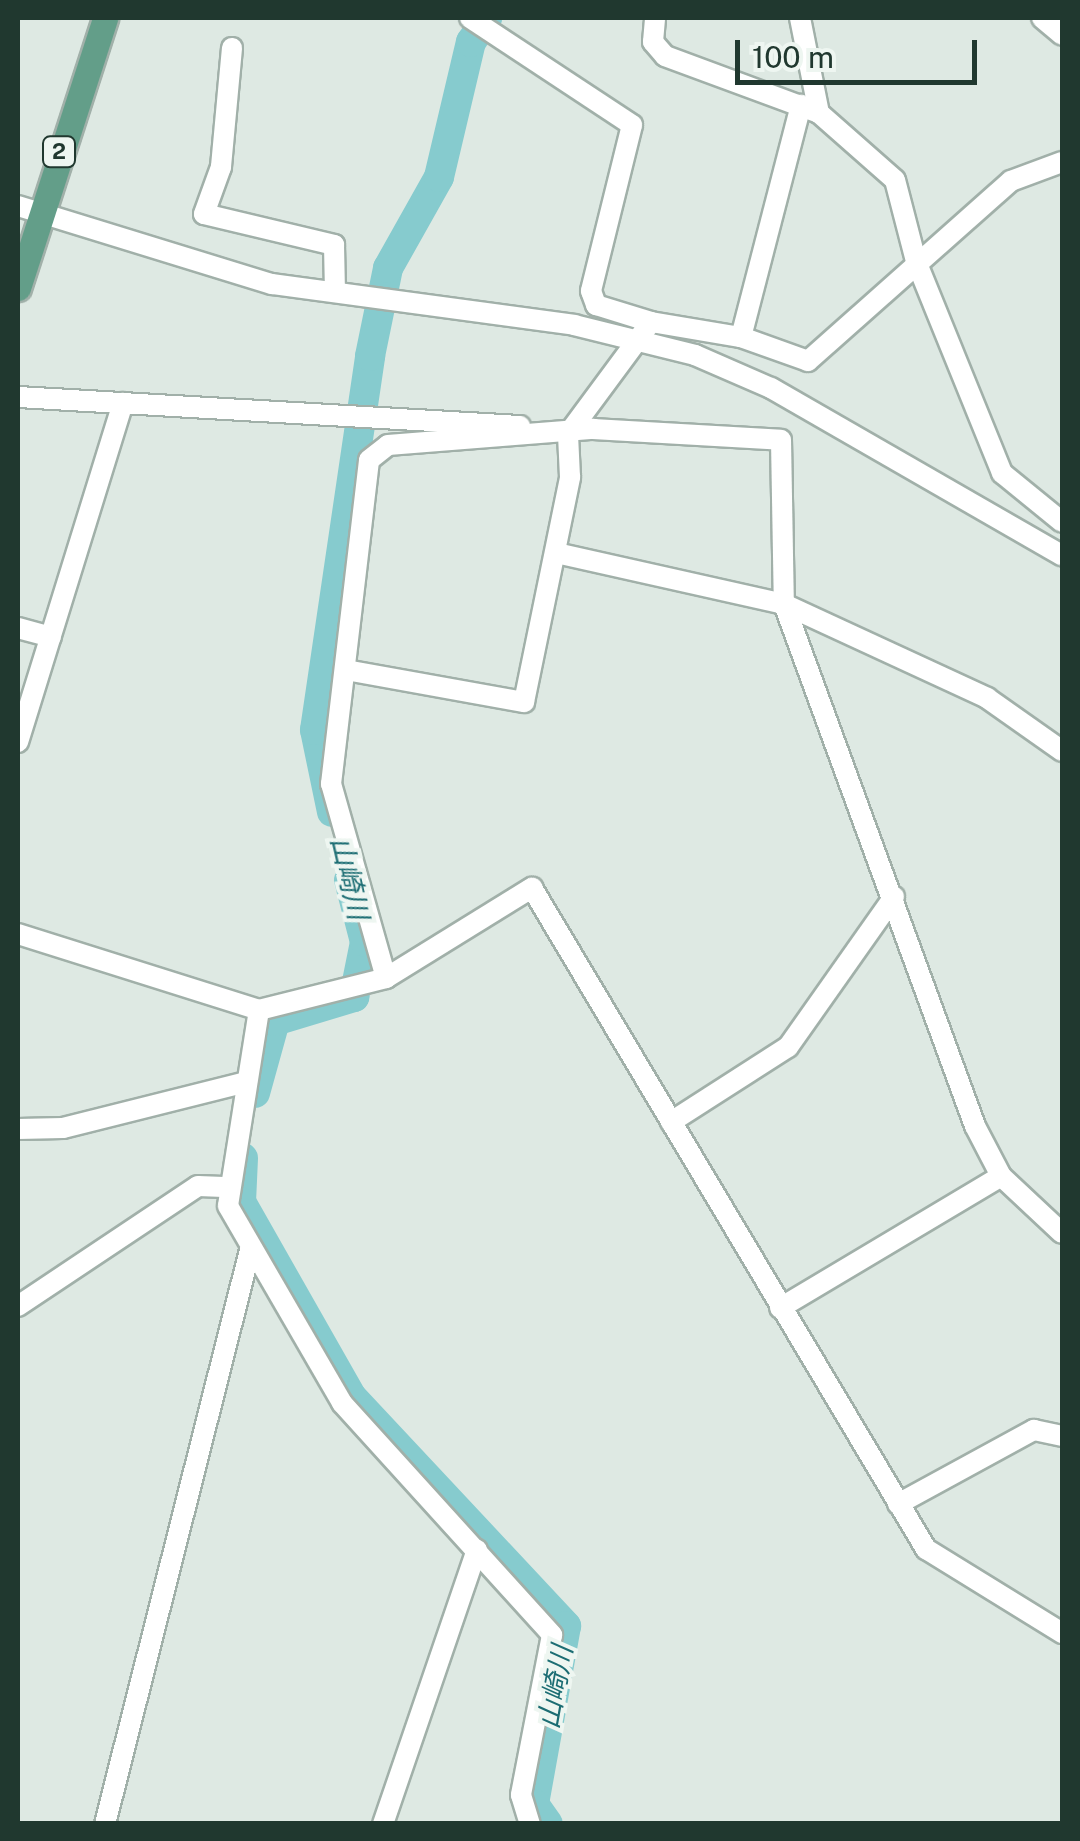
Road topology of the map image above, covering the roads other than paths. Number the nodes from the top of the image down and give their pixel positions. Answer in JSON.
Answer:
{"nodes":[{"id":1,"x":105,"y":18,"type":"edge"},
{"id":2,"x":800,"y":18,"type":"edge"},
{"id":3,"x":1042,"y":18,"type":"edge"},
{"id":4,"x":655,"y":19,"type":"edge"},
{"id":5,"x":478,"y":23,"type":"edge"},
{"id":6,"x":1062,"y":35,"type":"edge"},
{"id":7,"x":232,"y":48,"type":"dead end"},
{"id":8,"x":810,"y":109,"type":"junction"},
{"id":9,"x":1062,"y":162,"type":"edge"},
{"id":10,"x":29,"y":210,"type":"edge"},
{"id":11,"x":916,"y":261,"type":"junction"},
{"id":12,"x":18,"y":288,"type":"edge"},
{"id":13,"x":335,"y":292,"type":"junction"},
{"id":14,"x":651,"y":322,"type":"junction"},
{"id":15,"x":741,"y":336,"type":"junction"},
{"id":16,"x":638,"y":339,"type":"junction"},
{"id":17,"x":18,"y":396,"type":"edge"},
{"id":18,"x":123,"y":403,"type":"junction"},
{"id":19,"x":568,"y":434,"type":"junction"},
{"id":20,"x":1062,"y":522,"type":"edge"},
{"id":21,"x":556,"y":552,"type":"junction"},
{"id":22,"x":1062,"y":555,"type":"edge"},
{"id":23,"x":784,"y":604,"type":"junction"},
{"id":24,"x":18,"y":628,"type":"edge"},
{"id":25,"x":50,"y":638,"type":"junction"},
{"id":26,"x":346,"y":670,"type":"junction"},
{"id":27,"x":18,"y":742,"type":"edge"},
{"id":28,"x":1062,"y":750,"type":"edge"},
{"id":29,"x":894,"y":897,"type":"junction"},
{"id":30,"x":18,"y":934,"type":"edge"},
{"id":31,"x":386,"y":978,"type":"junction"},
{"id":32,"x":259,"y":1010,"type":"junction"},
{"id":33,"x":242,"y":1083,"type":"junction"},
{"id":34,"x":671,"y":1122,"type":"junction"},
{"id":35,"x":18,"y":1129,"type":"edge"},
{"id":36,"x":1001,"y":1176,"type":"junction"},
{"id":37,"x":224,"y":1187,"type":"junction"},
{"id":38,"x":1062,"y":1233,"type":"edge"},
{"id":39,"x":250,"y":1250,"type":"junction"},
{"id":40,"x":18,"y":1306,"type":"edge"},
{"id":41,"x":780,"y":1308,"type":"junction"},
{"id":42,"x":1062,"y":1436,"type":"edge"},
{"id":43,"x":898,"y":1504,"type":"junction"},
{"id":44,"x":477,"y":1550,"type":"junction"},
{"id":45,"x":1062,"y":1633,"type":"edge"},
{"id":46,"x":104,"y":1824,"type":"edge"},
{"id":47,"x":383,"y":1824,"type":"edge"},
{"id":48,"x":530,"y":1824,"type":"edge"}],
"edges":[{"from":1,"to":10,"type":"main road","number":"2"},
{"from":2,"to":8,"type":"street"},
{"from":3,"to":6,"type":"street"},
{"from":4,"to":8,"type":"street"},
{"from":5,"to":14,"type":"street"},
{"from":7,"to":13,"type":"street"},
{"from":8,"to":11,"type":"street"},
{"from":8,"to":15,"type":"street"},
{"from":9,"to":11,"type":"street"},
{"from":10,"to":12,"type":"main road","number":"2"},
{"from":10,"to":13,"type":"street"},
{"from":11,"to":15,"type":"street"},
{"from":11,"to":20,"type":"street"},
{"from":13,"to":16,"type":"street"},
{"from":14,"to":15,"type":"street"},
{"from":14,"to":16,"type":"street"},
{"from":16,"to":19,"type":"street"},
{"from":16,"to":22,"type":"street"},
{"from":17,"to":18,"type":"street"},
{"from":18,"to":19,"type":"street"},
{"from":18,"to":25,"type":"street"},
{"from":19,"to":21,"type":"street"},
{"from":19,"to":23,"type":"street"},
{"from":19,"to":26,"type":"street"},
{"from":21,"to":23,"type":"street"},
{"from":21,"to":26,"type":"street"},
{"from":23,"to":28,"type":"street"},
{"from":23,"to":29,"type":"street"},
{"from":24,"to":25,"type":"street"},
{"from":25,"to":27,"type":"street"},
{"from":26,"to":31,"type":"street"},
{"from":29,"to":34,"type":"street"},
{"from":29,"to":36,"type":"street"},
{"from":30,"to":32,"type":"street"},
{"from":31,"to":32,"type":"street"},
{"from":31,"to":34,"type":"street"},
{"from":32,"to":33,"type":"street"},
{"from":33,"to":35,"type":"street"},
{"from":33,"to":37,"type":"street"},
{"from":34,"to":41,"type":"street"},
{"from":36,"to":38,"type":"street"},
{"from":36,"to":41,"type":"street"},
{"from":37,"to":39,"type":"street"},
{"from":37,"to":40,"type":"street"},
{"from":39,"to":44,"type":"street"},
{"from":39,"to":46,"type":"street"},
{"from":41,"to":43,"type":"street"},
{"from":42,"to":43,"type":"street"},
{"from":43,"to":45,"type":"street"},
{"from":44,"to":47,"type":"street"},
{"from":44,"to":48,"type":"street"}]}
